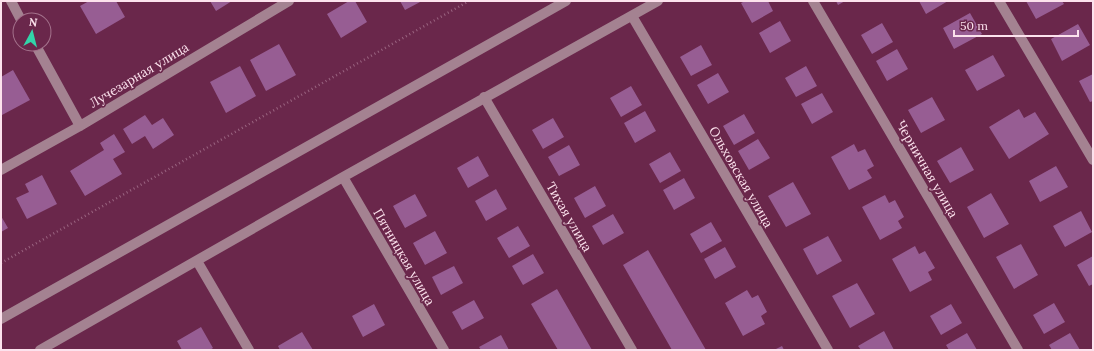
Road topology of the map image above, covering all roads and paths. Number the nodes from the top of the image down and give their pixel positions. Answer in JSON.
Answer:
{"nodes":[{"id":1,"x":11,"y":1,"type":"edge"},
{"id":2,"x":289,"y":1,"type":"edge"},
{"id":3,"x":469,"y":1,"type":"edge"},
{"id":4,"x":566,"y":1,"type":"edge"},
{"id":5,"x":658,"y":1,"type":"edge"},
{"id":6,"x":813,"y":1,"type":"edge"},
{"id":7,"x":999,"y":1,"type":"edge"},
{"id":8,"x":17,"y":12,"type":"edge"},
{"id":9,"x":632,"y":16,"type":"junction"},
{"id":10,"x":39,"y":52,"type":"edge"},
{"id":11,"x":484,"y":97,"type":"junction"},
{"id":12,"x":80,"y":126,"type":"junction"},
{"id":13,"x":1093,"y":160,"type":"edge"},
{"id":14,"x":1,"y":170,"type":"edge"},
{"id":15,"x":343,"y":177,"type":"junction"},
{"id":16,"x":196,"y":261,"type":"junction"},
{"id":17,"x":1,"y":263,"type":"edge"},
{"id":18,"x":1,"y":319,"type":"edge"},
{"id":19,"x":47,"y":348,"type":"edge"},
{"id":20,"x":249,"y":350,"type":"edge"},
{"id":21,"x":444,"y":350,"type":"edge"},
{"id":22,"x":632,"y":350,"type":"edge"},
{"id":23,"x":828,"y":350,"type":"edge"},
{"id":24,"x":1018,"y":350,"type":"edge"}],
"edges":[{"from":1,"to":8,"type":"street"},
{"from":2,"to":12,"type":"street","name":"Лучезарная улица"},
{"from":3,"to":17,"type":"path"},
{"from":4,"to":18,"type":"street"},
{"from":5,"to":9,"type":"street"},
{"from":6,"to":24,"type":"street","name":"Черничная улица"},
{"from":7,"to":13,"type":"street"},
{"from":9,"to":11,"type":"street"},
{"from":9,"to":23,"type":"street","name":"Ольховская улица"},
{"from":10,"to":12,"type":"street"},
{"from":11,"to":15,"type":"street"},
{"from":11,"to":22,"type":"street","name":"Тихая улица"},
{"from":12,"to":14,"type":"street","name":"Лучезарная улица"},
{"from":15,"to":16,"type":"street"},
{"from":15,"to":21,"type":"street","name":"Пятницкая улица"},
{"from":16,"to":19,"type":"street"},
{"from":16,"to":20,"type":"street"}]}
